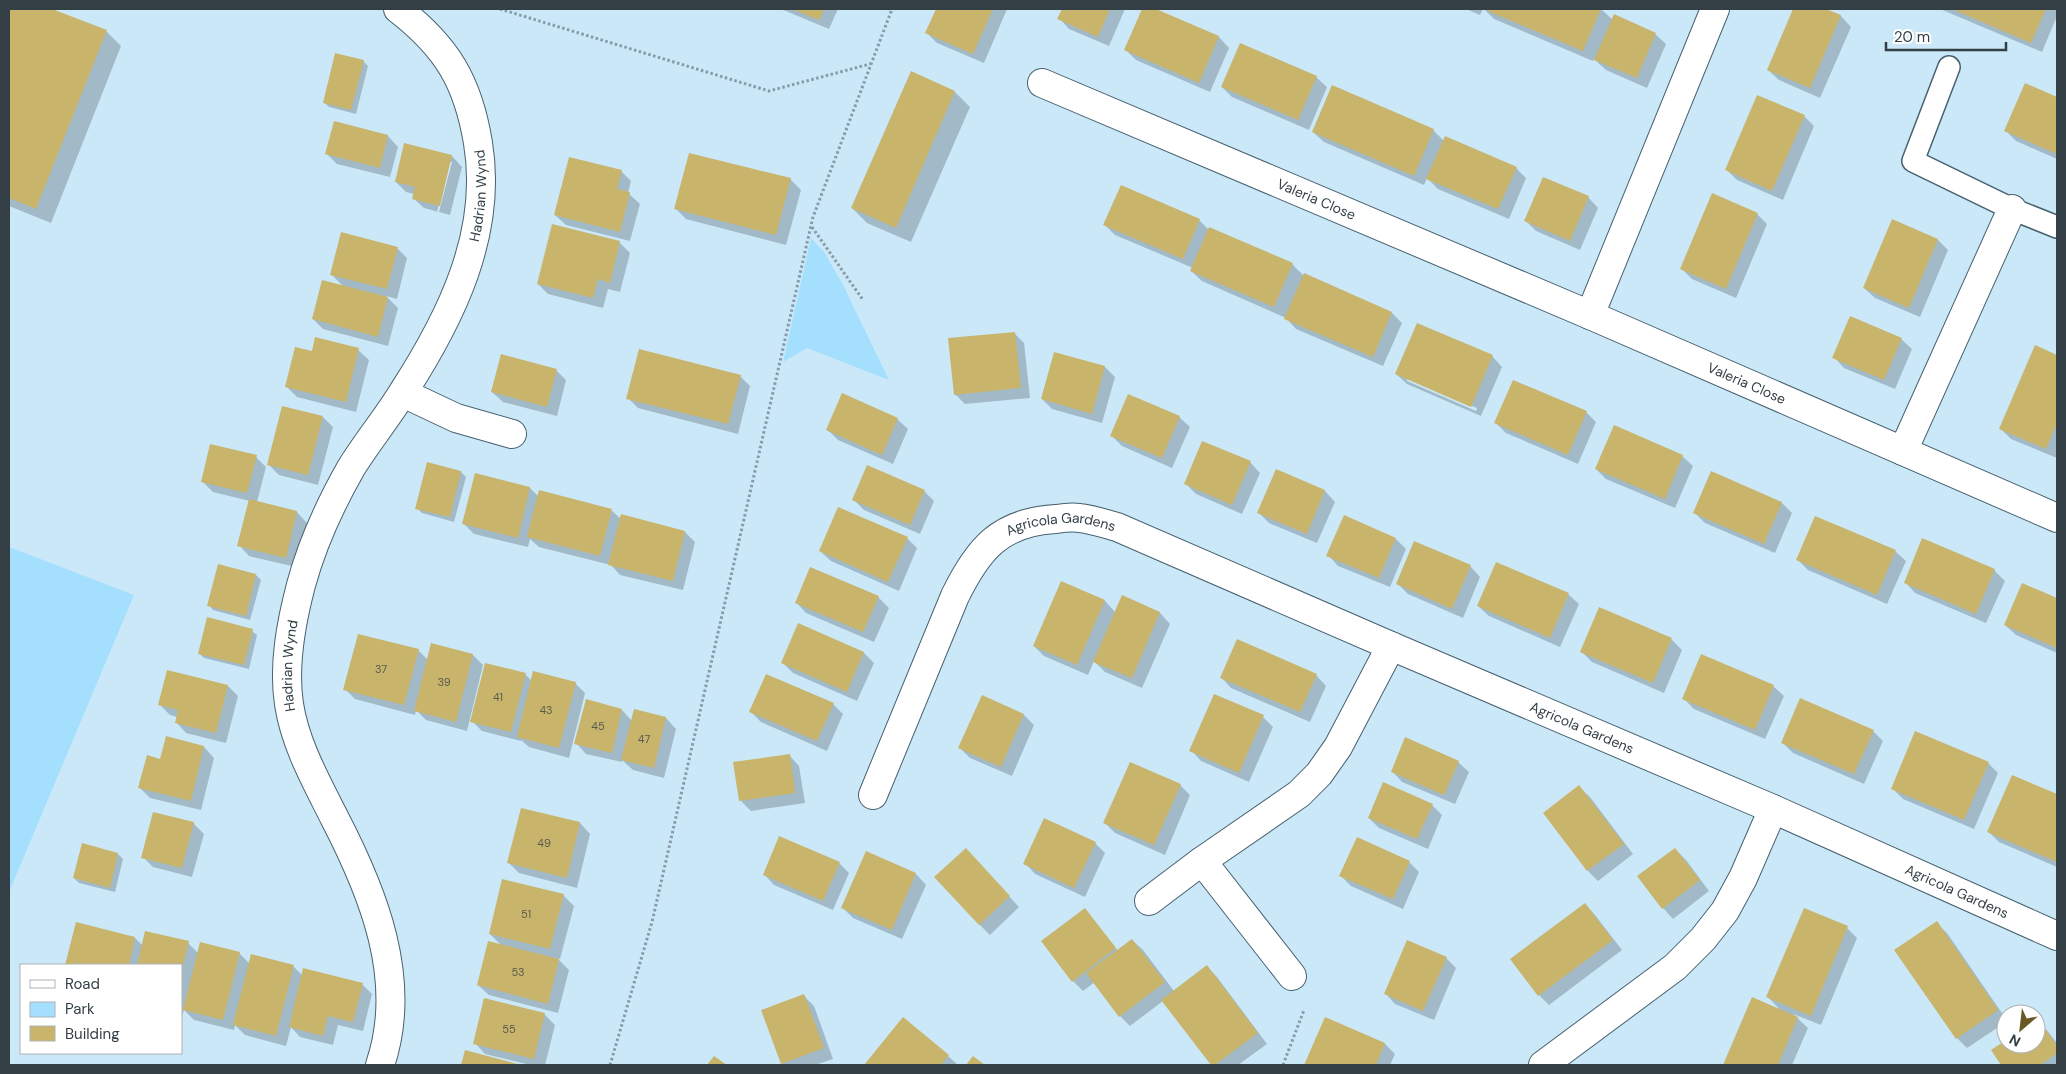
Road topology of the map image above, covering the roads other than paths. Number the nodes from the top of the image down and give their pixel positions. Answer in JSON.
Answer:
{"nodes":[{"id":1,"x":398,"y":9,"type":"edge"},
{"id":2,"x":1715,"y":9,"type":"edge"},
{"id":3,"x":1949,"y":67,"type":"dead end"},
{"id":4,"x":1042,"y":83,"type":"dead end"},
{"id":5,"x":2012,"y":209,"type":"junction"},
{"id":6,"x":2057,"y":227,"type":"edge"},
{"id":7,"x":1590,"y":315,"type":"junction"},
{"id":8,"x":403,"y":393,"type":"junction"},
{"id":9,"x":512,"y":434,"type":"dead end"},
{"id":10,"x":1903,"y":451,"type":"junction"},
{"id":11,"x":2057,"y":518,"type":"edge"},
{"id":12,"x":1390,"y":646,"type":"junction"},
{"id":13,"x":873,"y":794,"type":"dead end"},
{"id":14,"x":1772,"y":809,"type":"junction"},
{"id":15,"x":1202,"y":861,"type":"junction"},
{"id":16,"x":1150,"y":901,"type":"dead end"},
{"id":17,"x":2057,"y":936,"type":"edge"},
{"id":18,"x":1292,"y":976,"type":"road end"},
{"id":19,"x":1572,"y":1057,"type":"edge"},
{"id":20,"x":380,"y":1065,"type":"edge"},
{"id":21,"x":1543,"y":1065,"type":"edge"}],
"edges":[{"from":1,"to":8,"type":"street","name":"Hadrian Wynd"},
{"from":2,"to":7,"type":"street"},
{"from":3,"to":5,"type":"lane"},
{"from":4,"to":7,"type":"street","name":"Valeria Close"},
{"from":5,"to":6,"type":"lane"},
{"from":5,"to":10,"type":"street"},
{"from":7,"to":10,"type":"street","name":"Valeria Close"},
{"from":8,"to":9,"type":"street"},
{"from":8,"to":20,"type":"street","name":"Hadrian Wynd"},
{"from":10,"to":11,"type":"street","name":"Valeria Close"},
{"from":12,"to":13,"type":"street","name":"Agricola Gardens"},
{"from":12,"to":14,"type":"street","name":"Agricola Gardens"},
{"from":12,"to":15,"type":"street"},
{"from":14,"to":17,"type":"street","name":"Agricola Gardens"},
{"from":14,"to":19,"type":"street"},
{"from":15,"to":16,"type":"street"},
{"from":15,"to":18,"type":"street"},
{"from":19,"to":21,"type":"street"}]}
